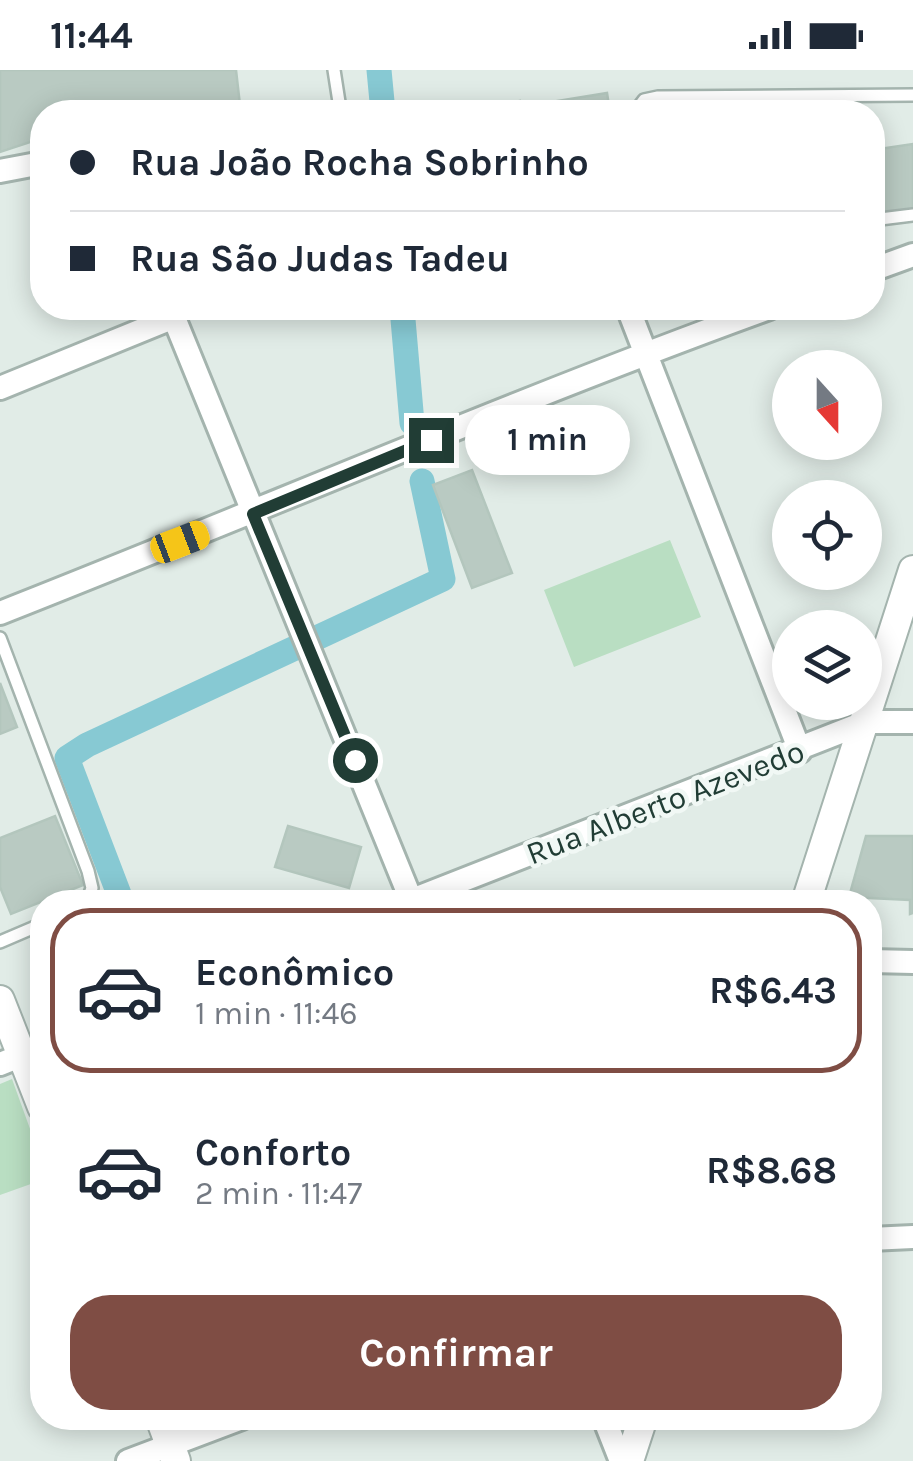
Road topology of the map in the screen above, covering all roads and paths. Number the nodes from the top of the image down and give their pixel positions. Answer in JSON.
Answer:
{"nodes":[{"id":1,"x":334,"y":70,"type":"edge"},
{"id":2,"x":913,"y":95,"type":"edge"},
{"id":3,"x":339,"y":100,"type":"edge"},
{"id":4,"x":644,"y":100,"type":"edge"},
{"id":5,"x":30,"y":165,"type":"edge"},
{"id":6,"x":0,"y":171,"type":"edge"},
{"id":7,"x":913,"y":215,"type":"edge"},
{"id":8,"x":885,"y":218,"type":"edge"},
{"id":9,"x":913,"y":256,"type":"edge"},
{"id":10,"x":885,"y":266,"type":"edge"},
{"id":11,"x":154,"y":320,"type":"edge"},
{"id":12,"x":175,"y":320,"type":"edge"},
{"id":13,"x":633,"y":320,"type":"edge"},
{"id":14,"x":736,"y":320,"type":"edge"},
{"id":15,"x":646,"y":352,"type":"junction"},
{"id":16,"x":0,"y":388,"type":"edge"},
{"id":17,"x":253,"y":514,"type":"junction"},
{"id":18,"x":913,"y":570,"type":"edge"},
{"id":19,"x":0,"y":613,"type":"edge"},
{"id":20,"x":0,"y":638,"type":"edge"},
{"id":21,"x":866,"y":722,"type":"junction"},
{"id":22,"x":913,"y":722,"type":"edge"},
{"id":23,"x":800,"y":751,"type":"junction"},
{"id":24,"x":91,"y":890,"type":"edge"},
{"id":25,"x":405,"y":890,"type":"edge"},
{"id":26,"x":441,"y":890,"type":"edge"},
{"id":27,"x":810,"y":890,"type":"edge"},
{"id":28,"x":30,"y":929,"type":"edge"},
{"id":29,"x":0,"y":942,"type":"edge"},
{"id":30,"x":882,"y":962,"type":"edge"},
{"id":31,"x":913,"y":962,"type":"edge"},
{"id":32,"x":0,"y":1000,"type":"edge"},
{"id":33,"x":22,"y":1055,"type":"edge"},
{"id":34,"x":913,"y":1238,"type":"edge"},
{"id":35,"x":882,"y":1239,"type":"edge"},
{"id":36,"x":218,"y":1430,"type":"edge"},
{"id":37,"x":608,"y":1430,"type":"edge"},
{"id":38,"x":638,"y":1430,"type":"edge"},
{"id":39,"x":173,"y":1453,"type":"edge"},
{"id":40,"x":128,"y":1461,"type":"edge"},
{"id":41,"x":620,"y":1461,"type":"edge"},
{"id":42,"x":628,"y":1461,"type":"edge"}],
"edges":[{"from":1,"to":3,"type":"lane"},
{"from":2,"to":4,"type":"lane"},
{"from":5,"to":6,"type":"street"},
{"from":7,"to":8,"type":"lane"},
{"from":9,"to":10,"type":"street"},
{"from":11,"to":16,"type":"street"},
{"from":12,"to":17,"type":"street"},
{"from":13,"to":15,"type":"street"},
{"from":14,"to":15,"type":"street"},
{"from":15,"to":17,"type":"street"},
{"from":15,"to":23,"type":"street"},
{"from":17,"to":19,"type":"street"},
{"from":17,"to":25,"type":"street"},
{"from":18,"to":21,"type":"street"},
{"from":20,"to":24,"type":"lane"},
{"from":21,"to":22,"type":"street"},
{"from":21,"to":23,"type":"street","name":"Rua Alberto Azevedo"},
{"from":21,"to":27,"type":"street"},
{"from":23,"to":26,"type":"street","name":"Rua Alberto Azevedo"},
{"from":28,"to":29,"type":"lane"},
{"from":30,"to":31,"type":"street"},
{"from":32,"to":33,"type":"street"},
{"from":34,"to":35,"type":"street"},
{"from":36,"to":39,"type":"street"},
{"from":37,"to":41,"type":"street"},
{"from":38,"to":42,"type":"street"},
{"from":39,"to":40,"type":"street"}]}
